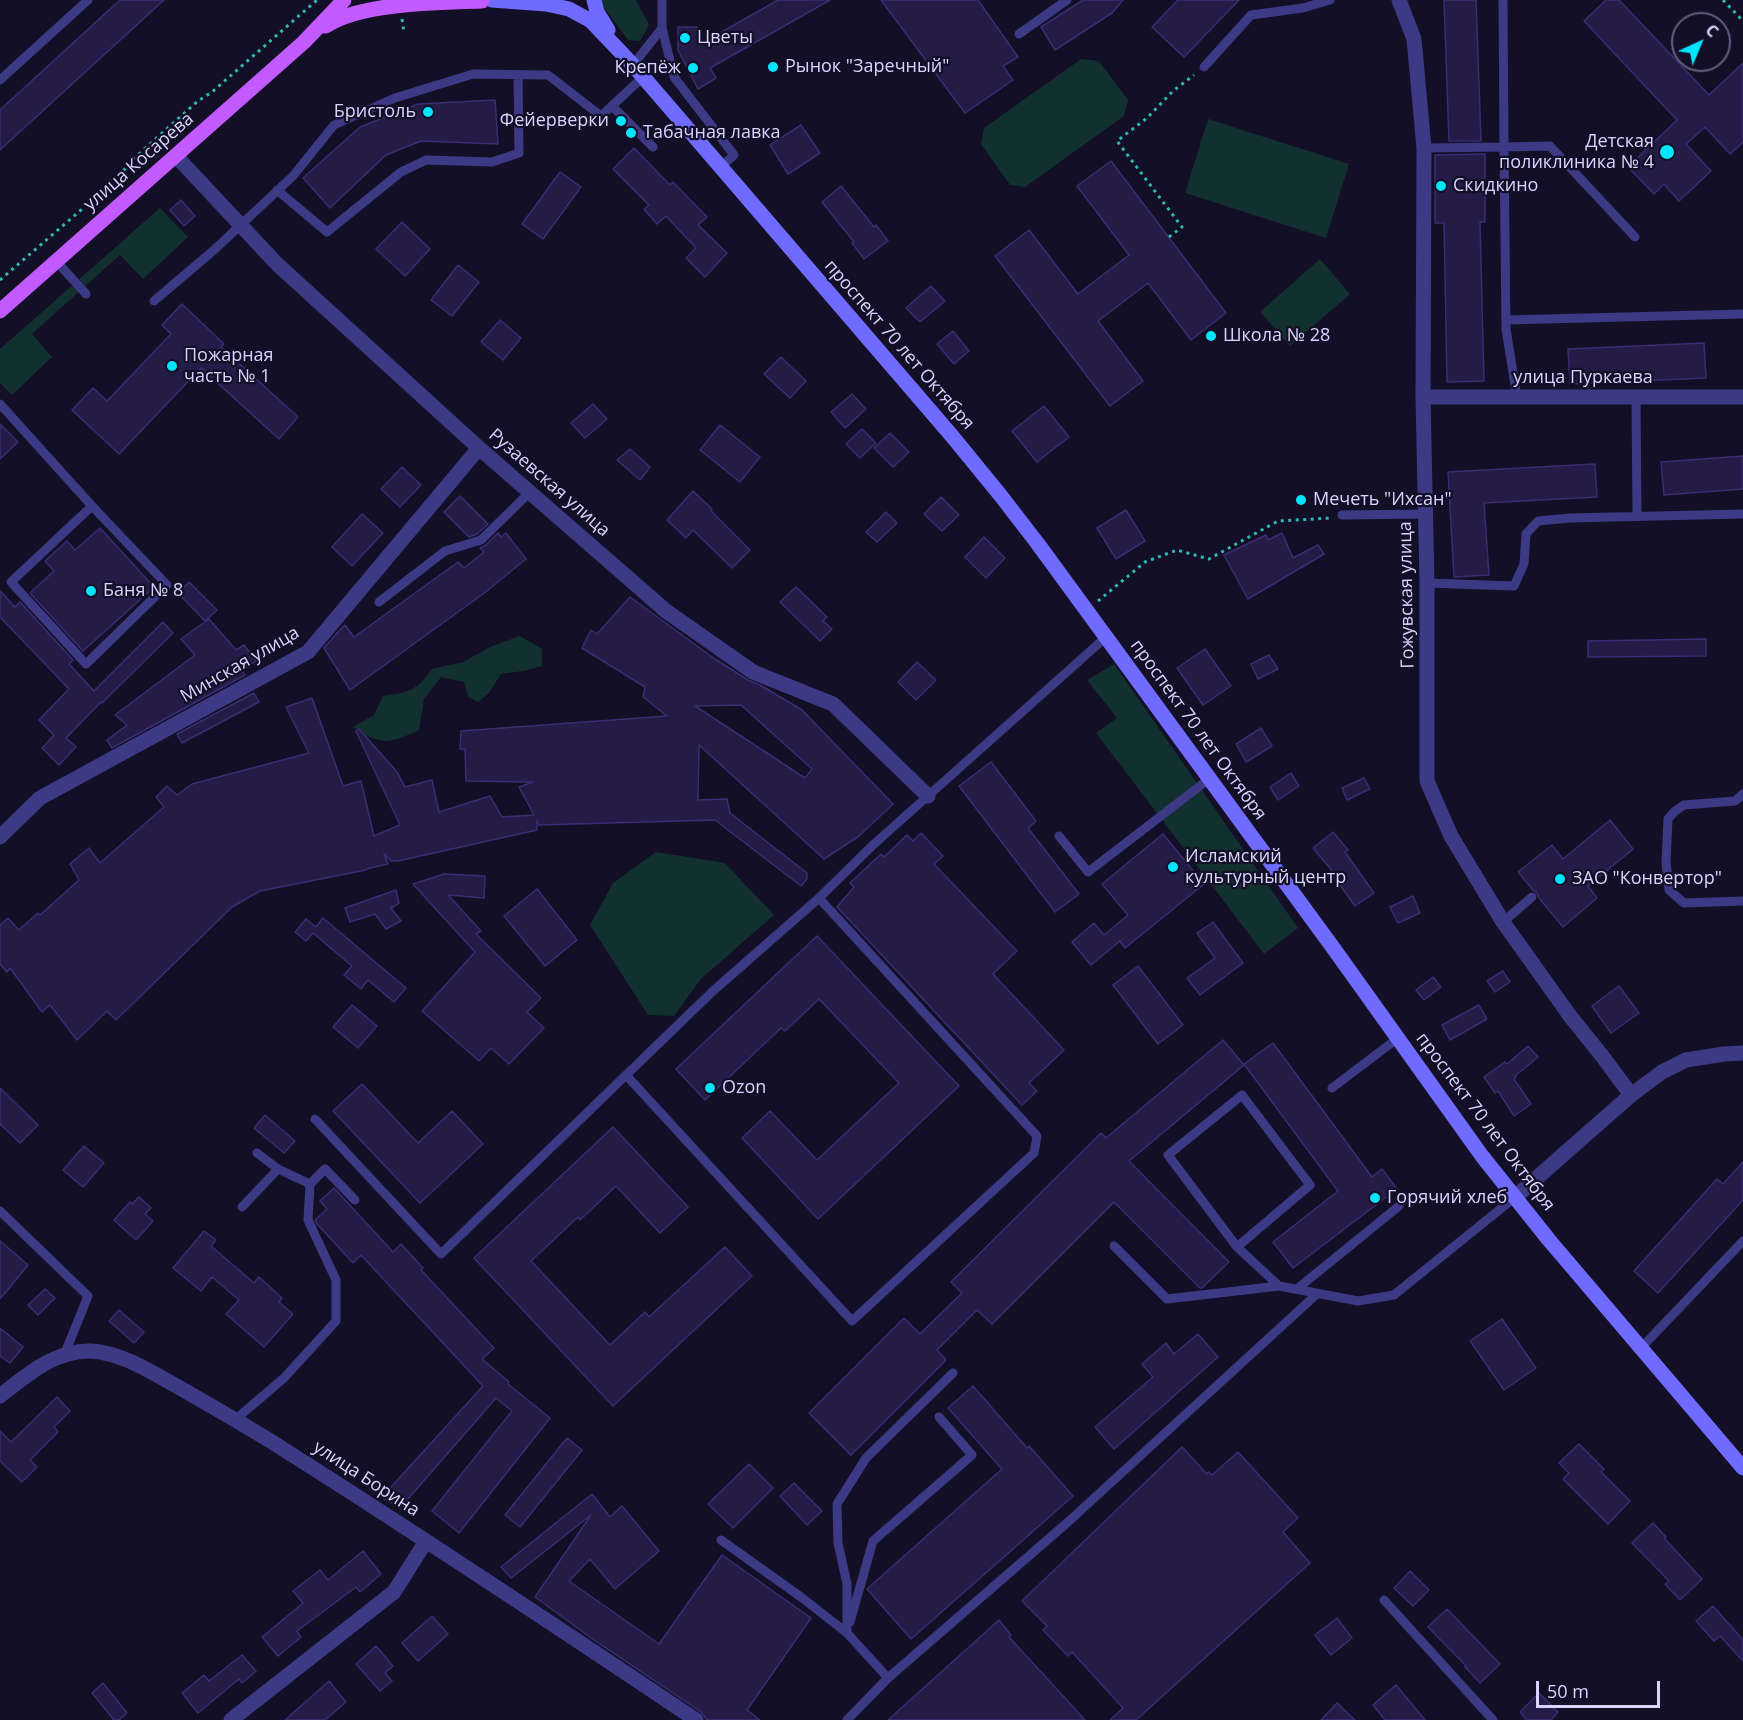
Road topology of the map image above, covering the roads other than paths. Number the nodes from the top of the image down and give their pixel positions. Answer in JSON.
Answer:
{"nodes":[{"id":1,"x":88,"y":0,"type":"edge"},
{"id":2,"x":344,"y":0,"type":"edge"},
{"id":3,"x":487,"y":0,"type":"edge"},
{"id":4,"x":594,"y":0,"type":"edge"},
{"id":5,"x":662,"y":0,"type":"edge"},
{"id":6,"x":1067,"y":0,"type":"edge"},
{"id":7,"x":1330,"y":0,"type":"edge"},
{"id":8,"x":1399,"y":0,"type":"edge"},
{"id":9,"x":1503,"y":0,"type":"edge"},
{"id":10,"x":662,"y":28,"type":"junction"},
{"id":11,"x":1019,"y":34,"type":"dead end"},
{"id":12,"x":304,"y":42,"type":"junction"},
{"id":13,"x":634,"y":66,"type":"junction"},
{"id":14,"x":1204,"y":67,"type":"road end"},
{"id":15,"x":518,"y":75,"type":"junction"},
{"id":16,"x":0,"y":80,"type":"edge"},
{"id":17,"x":612,"y":106,"type":"junction"},
{"id":18,"x":653,"y":147,"type":"dead end"},
{"id":19,"x":1504,"y":147,"type":"junction"},
{"id":20,"x":1424,"y":148,"type":"junction"},
{"id":21,"x":176,"y":156,"type":"junction"},
{"id":22,"x":721,"y":167,"type":"junction"},
{"id":23,"x":277,"y":190,"type":"junction"},
{"id":24,"x":241,"y":225,"type":"junction"},
{"id":25,"x":1635,"y":237,"type":"dead end"},
{"id":26,"x":56,"y":261,"type":"junction"},
{"id":27,"x":86,"y":294,"type":"dead end"},
{"id":28,"x":154,"y":301,"type":"dead end"},
{"id":29,"x":0,"y":311,"type":"edge"},
{"id":30,"x":1743,"y":314,"type":"edge"},
{"id":31,"x":1506,"y":320,"type":"junction"},
{"id":32,"x":1423,"y":397,"type":"junction"},
{"id":33,"x":1743,"y":397,"type":"edge"},
{"id":34,"x":1517,"y":398,"type":"junction"},
{"id":35,"x":1636,"y":398,"type":"junction"},
{"id":36,"x":0,"y":405,"type":"edge"},
{"id":37,"x":479,"y":448,"type":"junction"},
{"id":38,"x":530,"y":492,"type":"junction"},
{"id":39,"x":92,"y":506,"type":"junction"},
{"id":40,"x":1426,"y":514,"type":"junction"},
{"id":41,"x":1743,"y":514,"type":"edge"},
{"id":42,"x":1342,"y":515,"type":"road end"},
{"id":43,"x":1637,"y":516,"type":"junction"},
{"id":44,"x":1427,"y":583,"type":"junction"},
{"id":45,"x":379,"y":602,"type":"dead end"},
{"id":46,"x":1106,"y":637,"type":"junction"},
{"id":47,"x":1209,"y":779,"type":"junction"},
{"id":48,"x":1743,"y":794,"type":"edge"},
{"id":49,"x":928,"y":796,"type":"junction"},
{"id":50,"x":1059,"y":836,"type":"dead end"},
{"id":51,"x":0,"y":837,"type":"edge"},
{"id":52,"x":1532,"y":897,"type":"dead end"},
{"id":53,"x":819,"y":898,"type":"junction"},
{"id":54,"x":1743,"y":901,"type":"edge"},
{"id":55,"x":1503,"y":922,"type":"junction"},
{"id":56,"x":1398,"y":1038,"type":"junction"},
{"id":57,"x":1743,"y":1053,"type":"edge"},
{"id":58,"x":626,"y":1075,"type":"junction"},
{"id":59,"x":1332,"y":1088,"type":"dead end"},
{"id":60,"x":1631,"y":1095,"type":"junction"},
{"id":61,"x":315,"y":1119,"type":"dead end"},
{"id":62,"x":257,"y":1152,"type":"dead end"},
{"id":63,"x":278,"y":1169,"type":"junction"},
{"id":64,"x":310,"y":1184,"type":"junction"},
{"id":65,"x":1514,"y":1198,"type":"junction"},
{"id":66,"x":356,"y":1200,"type":"dead end"},
{"id":67,"x":1399,"y":1206,"type":"dead end"},
{"id":68,"x":242,"y":1208,"type":"dead end"},
{"id":69,"x":0,"y":1211,"type":"edge"},
{"id":70,"x":1743,"y":1241,"type":"edge"},
{"id":71,"x":1114,"y":1246,"type":"dead end"},
{"id":72,"x":1237,"y":1247,"type":"junction"},
{"id":73,"x":1279,"y":1286,"type":"junction"},
{"id":74,"x":1298,"y":1289,"type":"junction"},
{"id":75,"x":1318,"y":1293,"type":"junction"},
{"id":76,"x":1641,"y":1348,"type":"junction"},
{"id":77,"x":65,"y":1353,"type":"junction"},
{"id":78,"x":953,"y":1373,"type":"dead end"},
{"id":79,"x":0,"y":1396,"type":"edge"},
{"id":80,"x":939,"y":1417,"type":"dead end"},
{"id":81,"x":236,"y":1419,"type":"junction"},
{"id":82,"x":1740,"y":1460,"type":"edge"},
{"id":83,"x":721,"y":1540,"type":"dead end"},
{"id":84,"x":426,"y":1541,"type":"junction"},
{"id":85,"x":1384,"y":1600,"type":"dead end"},
{"id":86,"x":847,"y":1633,"type":"junction"},
{"id":87,"x":888,"y":1678,"type":"junction"},
{"id":88,"x":231,"y":1720,"type":"edge"},
{"id":89,"x":696,"y":1720,"type":"edge"},
{"id":90,"x":847,"y":1720,"type":"edge"},
{"id":91,"x":1493,"y":1720,"type":"edge"}],
"edges":[{"from":1,"to":16,"type":"lane"},
{"from":2,"to":12,"type":"main road","name":"улица Косарева"},
{"from":3,"to":12,"type":"main road","name":"улица Косарева"},
{"from":3,"to":13,"type":"main road","name":"проспект 70 лет Октября"},
{"from":4,"to":13,"type":"main road","name":"проспект 70 лет Октября"},
{"from":5,"to":10,"type":"lane"},
{"from":6,"to":11,"type":"lane"},
{"from":7,"to":14,"type":"lane"},
{"from":8,"to":20,"type":"street","name":"Гожувская улица"},
{"from":9,"to":19,"type":"lane"},
{"from":10,"to":13,"type":"lane"},
{"from":10,"to":22,"type":"lane"},
{"from":12,"to":21,"type":"main road","name":"улица Косарева"},
{"from":13,"to":17,"type":"lane"},
{"from":13,"to":22,"type":"main road","name":"проспект 70 лет Октября"},
{"from":15,"to":17,"type":"lane"},
{"from":15,"to":23,"type":"lane"},
{"from":15,"to":23,"type":"lane"},
{"from":17,"to":18,"type":"lane"},
{"from":19,"to":20,"type":"lane"},
{"from":19,"to":25,"type":"lane"},
{"from":19,"to":31,"type":"lane"},
{"from":20,"to":32,"type":"street","name":"Гожувская улица"},
{"from":21,"to":24,"type":"street","name":"Рузаевская улица"},
{"from":21,"to":26,"type":"main road","name":"улица Косарева"},
{"from":22,"to":46,"type":"main road","name":"проспект 70 лет Октября"},
{"from":23,"to":24,"type":"lane"},
{"from":24,"to":28,"type":"lane"},
{"from":24,"to":37,"type":"street","name":"Рузаевская улица"},
{"from":26,"to":27,"type":"lane"},
{"from":26,"to":29,"type":"main road","name":"улица Косарева"},
{"from":30,"to":31,"type":"lane"},
{"from":31,"to":34,"type":"lane"},
{"from":32,"to":34,"type":"street","name":"улица Пуркаева"},
{"from":32,"to":40,"type":"street","name":"Гожувская улица"},
{"from":33,"to":35,"type":"street","name":"улица Пуркаева"},
{"from":34,"to":35,"type":"street","name":"улица Пуркаева"},
{"from":35,"to":43,"type":"lane"},
{"from":36,"to":39,"type":"lane"},
{"from":37,"to":38,"type":"street","name":"Рузаевская улица"},
{"from":37,"to":51,"type":"street","name":"Минская улица"},
{"from":38,"to":45,"type":"lane"},
{"from":38,"to":49,"type":"street","name":"Рузаевская улица"},
{"from":39,"to":39,"type":"lane"},
{"from":40,"to":42,"type":"lane"},
{"from":40,"to":44,"type":"street","name":"Гожувская улица"},
{"from":41,"to":43,"type":"lane"},
{"from":43,"to":44,"type":"lane"},
{"from":44,"to":55,"type":"street","name":"Гожувская улица"},
{"from":46,"to":47,"type":"main road","name":"проспект 70 лет Октября"},
{"from":46,"to":49,"type":"lane"},
{"from":47,"to":50,"type":"lane"},
{"from":47,"to":56,"type":"main road","name":"проспект 70 лет Октября"},
{"from":48,"to":54,"type":"lane"},
{"from":49,"to":53,"type":"lane"},
{"from":52,"to":55,"type":"lane"},
{"from":53,"to":58,"type":"lane"},
{"from":53,"to":58,"type":"lane"},
{"from":55,"to":60,"type":"street","name":"Гожувская улица"},
{"from":56,"to":59,"type":"lane"},
{"from":56,"to":65,"type":"main road","name":"проспект 70 лет Октября"},
{"from":57,"to":60,"type":"street"},
{"from":58,"to":61,"type":"lane"},
{"from":60,"to":65,"type":"street"},
{"from":62,"to":63,"type":"lane"},
{"from":63,"to":64,"type":"lane"},
{"from":63,"to":68,"type":"lane"},
{"from":64,"to":66,"type":"lane"},
{"from":64,"to":81,"type":"lane"},
{"from":65,"to":75,"type":"lane"},
{"from":65,"to":76,"type":"main road","name":"проспект 70 лет Октября"},
{"from":67,"to":74,"type":"lane"},
{"from":69,"to":77,"type":"lane"},
{"from":70,"to":76,"type":"lane"},
{"from":71,"to":73,"type":"lane"},
{"from":72,"to":72,"type":"lane"},
{"from":72,"to":73,"type":"lane"},
{"from":73,"to":74,"type":"lane"},
{"from":74,"to":75,"type":"lane"},
{"from":75,"to":87,"type":"lane"},
{"from":76,"to":82,"type":"main road","name":"проспект 70 лет Октября"},
{"from":77,"to":79,"type":"street","name":"улица Борина"},
{"from":77,"to":81,"type":"street","name":"улица Борина"},
{"from":78,"to":86,"type":"lane"},
{"from":80,"to":86,"type":"lane"},
{"from":81,"to":84,"type":"street","name":"улица Борина"},
{"from":83,"to":86,"type":"lane"},
{"from":84,"to":88,"type":"street"},
{"from":84,"to":89,"type":"street","name":"улица Борина"},
{"from":85,"to":91,"type":"lane"},
{"from":86,"to":87,"type":"lane"},
{"from":87,"to":90,"type":"lane"}]}
